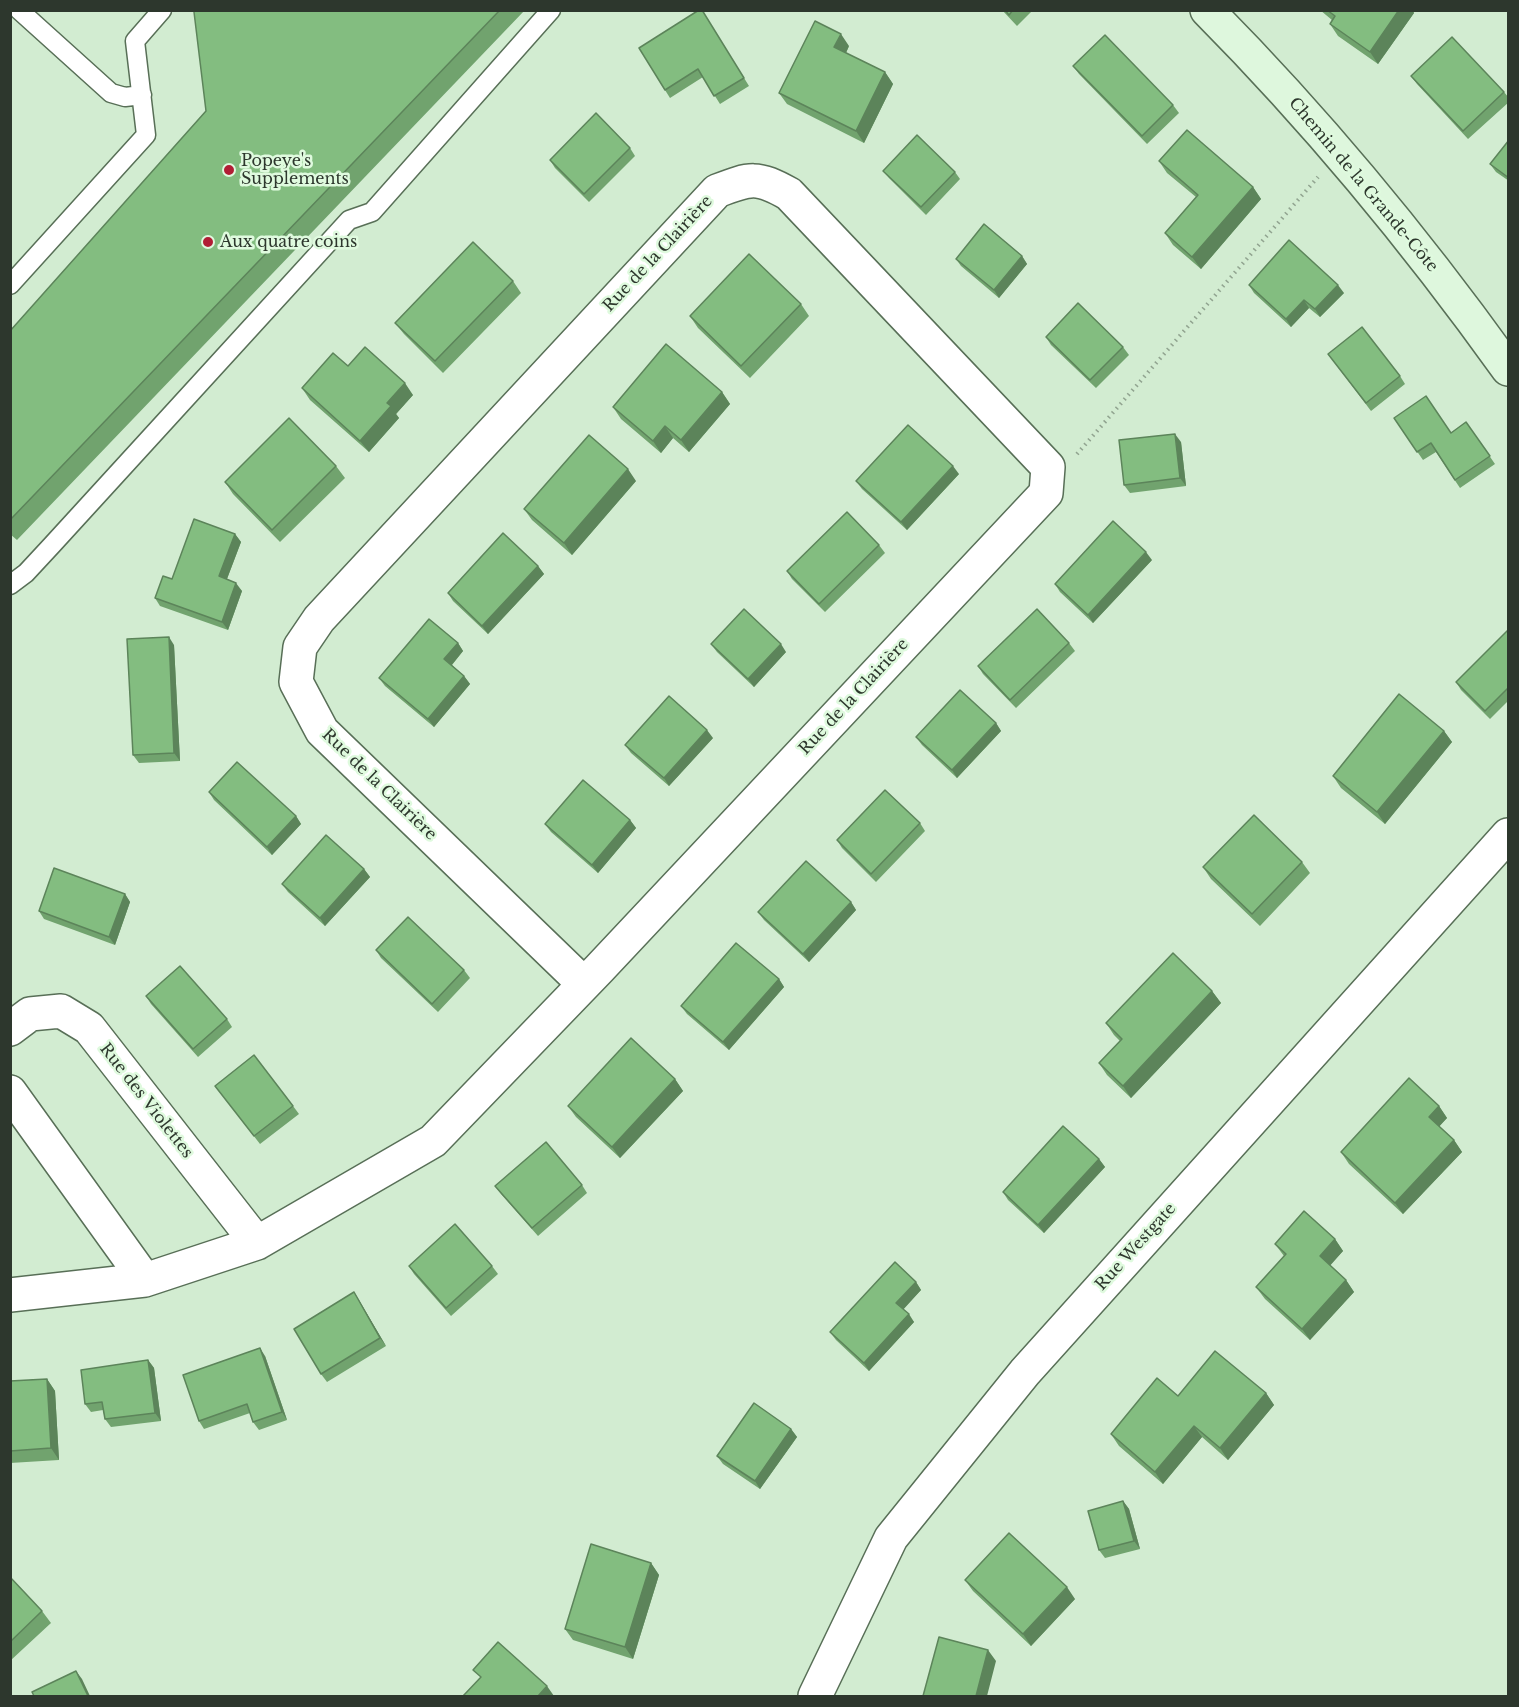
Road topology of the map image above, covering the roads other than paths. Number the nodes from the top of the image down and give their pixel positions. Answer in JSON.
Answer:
{"nodes":[{"id":1,"x":19,"y":10,"type":"edge"},
{"id":2,"x":162,"y":10,"type":"edge"},
{"id":3,"x":551,"y":10,"type":"edge"},
{"id":4,"x":1207,"y":10,"type":"edge"},
{"id":5,"x":142,"y":95,"type":"junction"},
{"id":6,"x":10,"y":285,"type":"edge"},
{"id":7,"x":1509,"y":369,"type":"edge"},
{"id":8,"x":10,"y":585,"type":"edge"},
{"id":9,"x":1509,"y":835,"type":"edge"},
{"id":10,"x":585,"y":984,"type":"junction"},
{"id":11,"x":10,"y":1029,"type":"edge"},
{"id":12,"x":10,"y":1092,"type":"edge"},
{"id":13,"x":257,"y":1243,"type":"junction"},
{"id":14,"x":144,"y":1280,"type":"junction"},
{"id":15,"x":10,"y":1295,"type":"edge"},
{"id":16,"x":815,"y":1696,"type":"edge"}],
"edges":[{"from":1,"to":5,"type":"lane"},
{"from":2,"to":5,"type":"lane"},
{"from":3,"to":8,"type":"lane"},
{"from":4,"to":7,"type":"main road","name":"Chemin de la Grande-Côte"},
{"from":5,"to":6,"type":"lane"},
{"from":9,"to":16,"type":"street","name":"Rue Westgate"},
{"from":10,"to":10,"type":"street","name":"Rue de la Clairière"},
{"from":10,"to":13,"type":"street","name":"Rue de la Clairière"},
{"from":11,"to":13,"type":"street","name":"Rue des Violettes"},
{"from":12,"to":14,"type":"street"},
{"from":13,"to":14,"type":"street","name":"Rue de la Clairière"},
{"from":14,"to":15,"type":"street","name":"Rue de la Clairière"}]}
